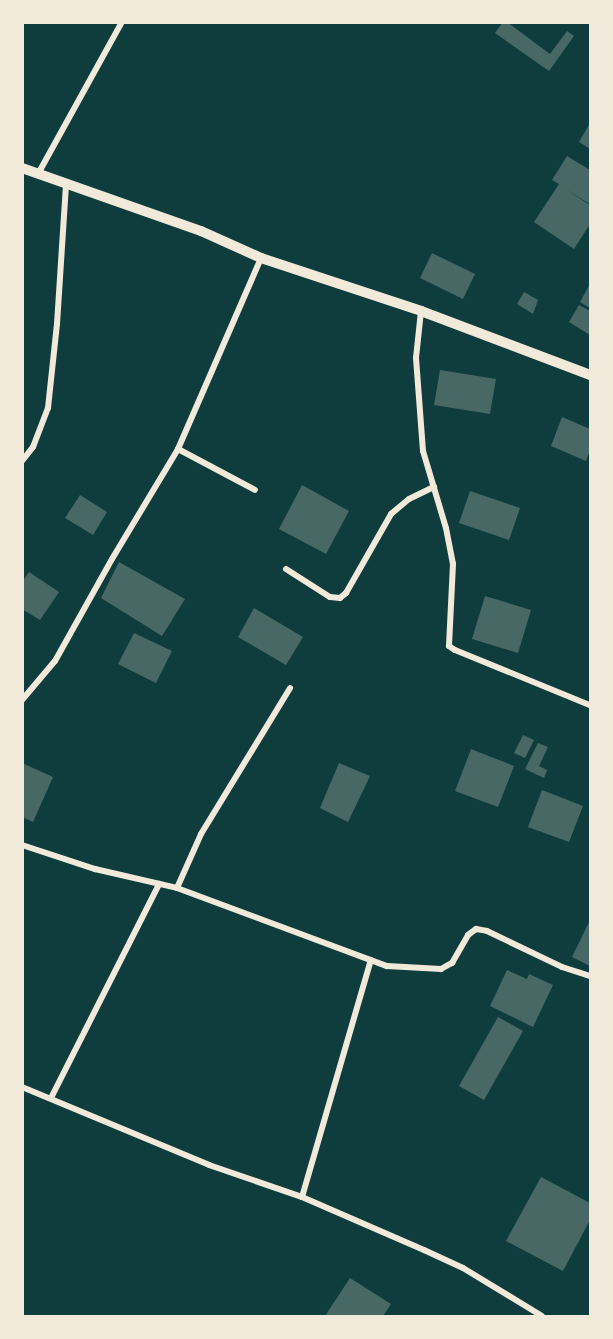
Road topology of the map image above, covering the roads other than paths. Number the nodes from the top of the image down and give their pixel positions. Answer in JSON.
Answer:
{"nodes":[{"id":1,"x":122,"y":22,"type":"edge"},
{"id":2,"x":22,"y":168,"type":"edge"},
{"id":3,"x":38,"y":174,"type":"junction"},
{"id":4,"x":66,"y":183,"type":"junction"},
{"id":5,"x":261,"y":258,"type":"junction"},
{"id":6,"x":421,"y":311,"type":"junction"},
{"id":7,"x":591,"y":375,"type":"edge"},
{"id":8,"x":178,"y":449,"type":"junction"},
{"id":9,"x":22,"y":461,"type":"edge"},
{"id":10,"x":434,"y":487,"type":"junction"},
{"id":11,"x":255,"y":490,"type":"dead end"},
{"id":12,"x":286,"y":569,"type":"dead end"},
{"id":13,"x":290,"y":688,"type":"dead end"},
{"id":14,"x":22,"y":700,"type":"edge"},
{"id":15,"x":591,"y":705,"type":"edge"},
{"id":16,"x":22,"y":845,"type":"edge"},
{"id":17,"x":159,"y":884,"type":"junction"},
{"id":18,"x":177,"y":888,"type":"junction"},
{"id":19,"x":371,"y":960,"type":"junction"},
{"id":20,"x":591,"y":976,"type":"edge"},
{"id":21,"x":22,"y":1087,"type":"edge"},
{"id":22,"x":51,"y":1098,"type":"junction"},
{"id":23,"x":302,"y":1197,"type":"junction"},
{"id":24,"x":542,"y":1317,"type":"edge"}],
"edges":[{"from":1,"to":3,"type":"street"},
{"from":2,"to":3,"type":"street"},
{"from":3,"to":4,"type":"street"},
{"from":4,"to":5,"type":"street"},
{"from":4,"to":9,"type":"street"},
{"from":5,"to":6,"type":"street"},
{"from":5,"to":8,"type":"street"},
{"from":6,"to":7,"type":"street"},
{"from":6,"to":10,"type":"street"},
{"from":8,"to":11,"type":"street"},
{"from":8,"to":14,"type":"street"},
{"from":10,"to":12,"type":"street"},
{"from":10,"to":15,"type":"street"},
{"from":13,"to":18,"type":"street"},
{"from":16,"to":17,"type":"street"},
{"from":17,"to":18,"type":"street"},
{"from":17,"to":22,"type":"street"},
{"from":18,"to":19,"type":"street"},
{"from":19,"to":20,"type":"street"},
{"from":19,"to":23,"type":"street"},
{"from":21,"to":22,"type":"street"},
{"from":22,"to":23,"type":"street"},
{"from":23,"to":24,"type":"street"}]}
